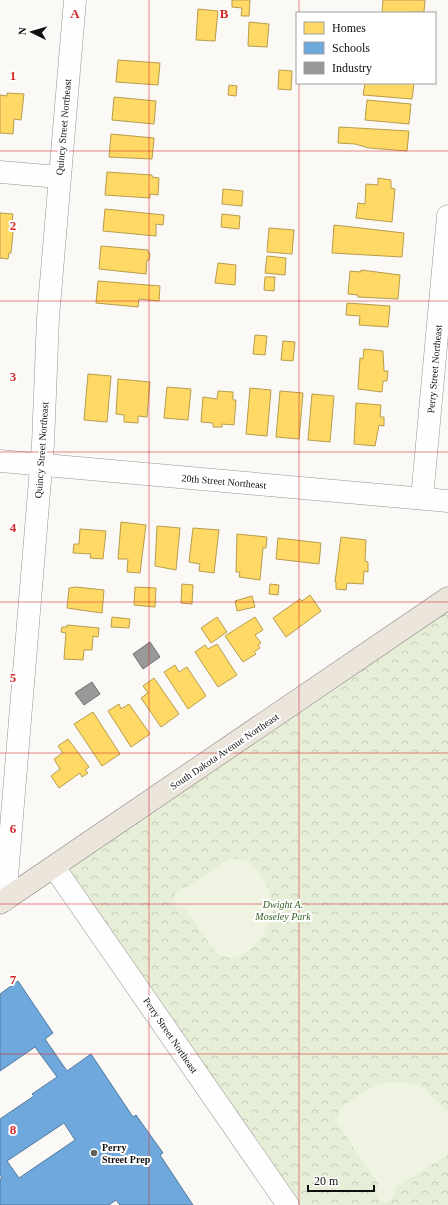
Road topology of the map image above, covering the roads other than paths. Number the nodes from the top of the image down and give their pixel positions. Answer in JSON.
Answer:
{"nodes":[{"id":1,"x":75,"y":0,"type":"edge"},
{"id":2,"x":0,"y":172,"type":"edge"},
{"id":3,"x":60,"y":177,"type":"junction"},
{"id":4,"x":448,"y":216,"type":"edge"},
{"id":5,"x":0,"y":461,"type":"edge"},
{"id":6,"x":41,"y":464,"type":"junction"},
{"id":7,"x":422,"y":498,"type":"junction"},
{"id":8,"x":448,"y":500,"type":"edge"},
{"id":9,"x":448,"y":598,"type":"edge"},
{"id":10,"x":54,"y":867,"type":"junction"},
{"id":11,"x":2,"y":902,"type":"edge"},
{"id":12,"x":288,"y":1205,"type":"edge"}],
"edges":[{"from":1,"to":3,"type":"street","name":"Quincy Street Northeast"},
{"from":2,"to":3,"type":"street"},
{"from":3,"to":6,"type":"street","name":"Quincy Street Northeast"},
{"from":4,"to":7,"type":"street","name":"Perry Street Northeast"},
{"from":5,"to":6,"type":"street","name":"20th Street Northeast"},
{"from":6,"to":7,"type":"street","name":"20th Street Northeast"},
{"from":6,"to":11,"type":"street","name":"Quincy Street Northeast"},
{"from":7,"to":8,"type":"street","name":"20th Street Northeast"},
{"from":9,"to":10,"type":"main road","name":"South Dakota Avenue Northeast"},
{"from":10,"to":11,"type":"main road","name":"South Dakota Avenue Northeast"},
{"from":10,"to":12,"type":"street","name":"Perry Street Northeast"}]}
